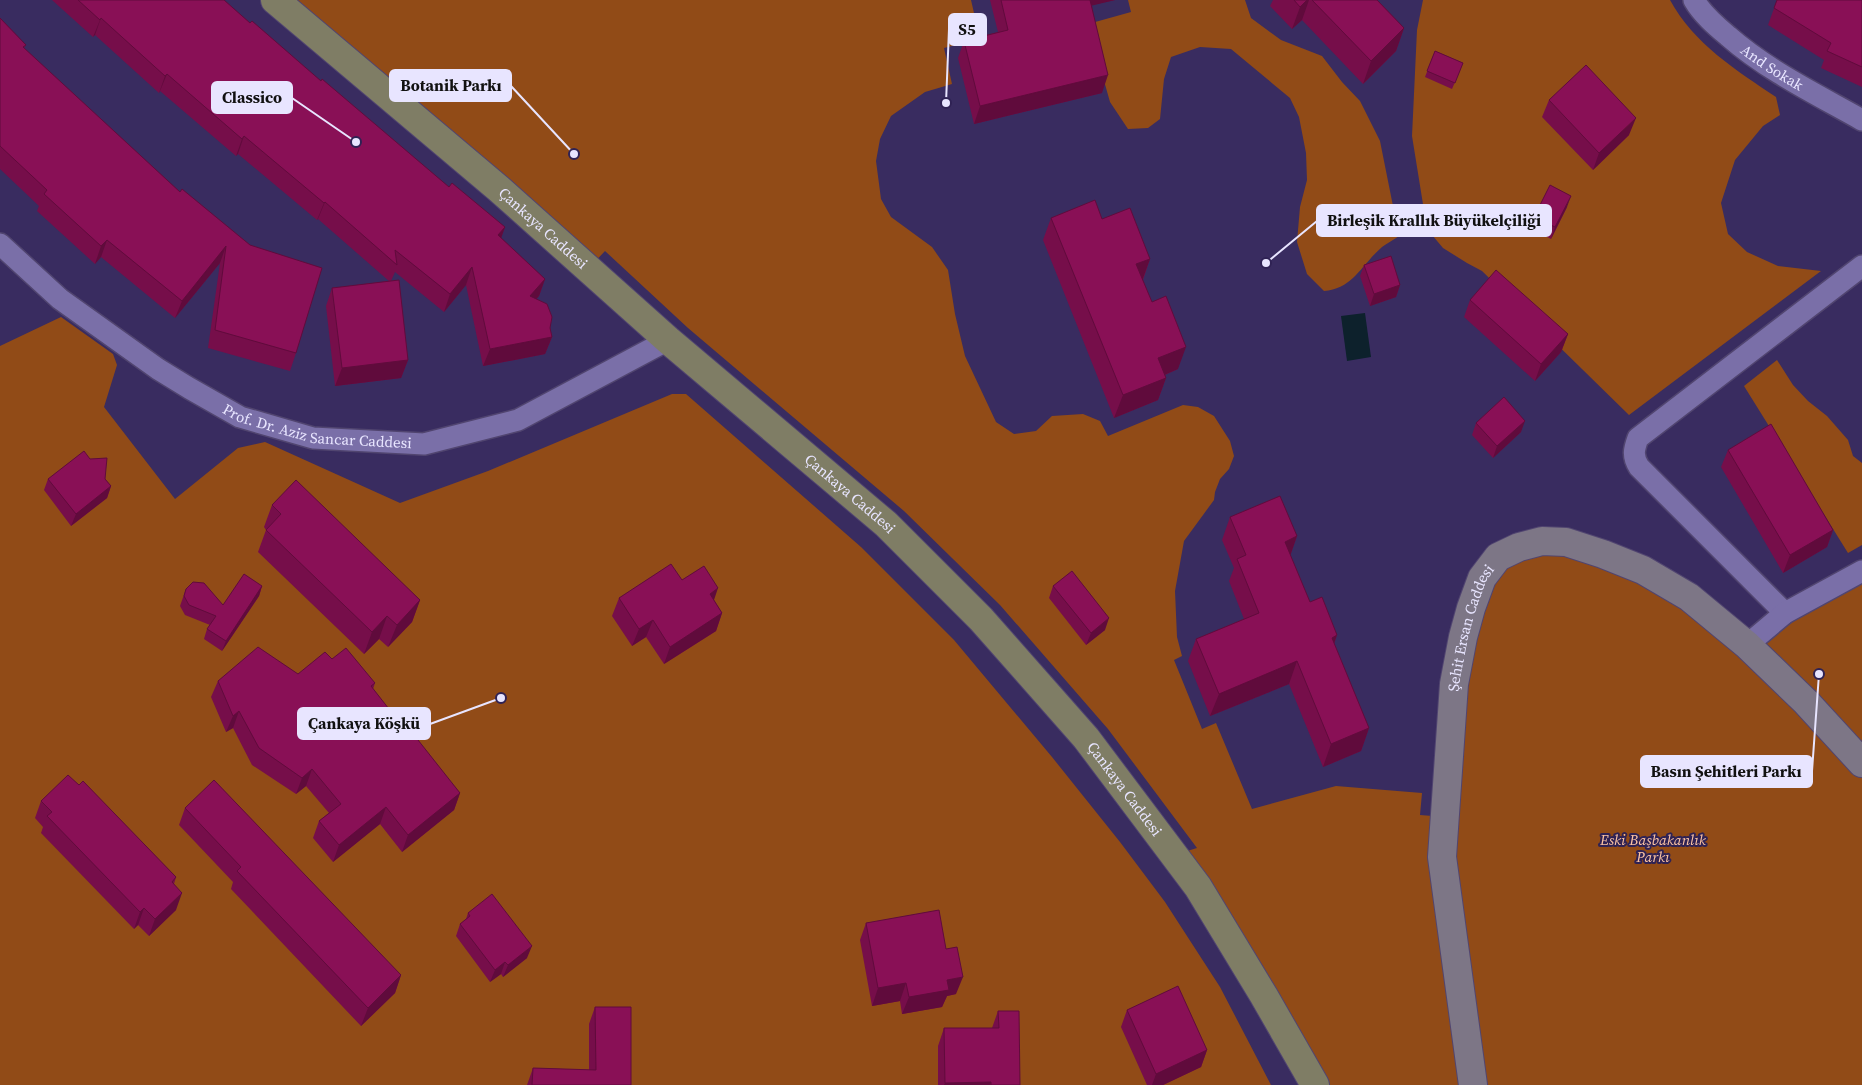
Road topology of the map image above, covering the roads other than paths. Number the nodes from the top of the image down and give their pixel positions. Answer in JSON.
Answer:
{"nodes":[{"id":1,"x":275,"y":0,"type":"edge"},
{"id":2,"x":1694,"y":0,"type":"edge"},
{"id":3,"x":1862,"y":120,"type":"edge"},
{"id":4,"x":0,"y":244,"type":"edge"},
{"id":5,"x":1862,"y":266,"type":"edge"},
{"id":6,"x":668,"y":340,"type":"junction"},
{"id":7,"x":1862,"y":571,"type":"edge"},
{"id":8,"x":1785,"y":613,"type":"junction"},
{"id":9,"x":1747,"y":646,"type":"junction"},
{"id":10,"x":1862,"y":763,"type":"edge"},
{"id":11,"x":1315,"y":1085,"type":"edge"},
{"id":12,"x":1473,"y":1085,"type":"edge"}],
"edges":[{"from":1,"to":6,"type":"main road","name":"Çankaya Caddesi"},
{"from":2,"to":3,"type":"street","name":"And Sokak"},
{"from":4,"to":6,"type":"street","name":"Prof. Dr. Aziz Sancar Caddesi"},
{"from":5,"to":8,"type":"street"},
{"from":6,"to":11,"type":"main road","name":"Çankaya Caddesi"},
{"from":7,"to":8,"type":"street"},
{"from":8,"to":9,"type":"street"},
{"from":9,"to":10,"type":"main road","name":"Şehit Ersan Caddesi"},
{"from":9,"to":12,"type":"main road","name":"Şehit Ersan Caddesi"}]}
